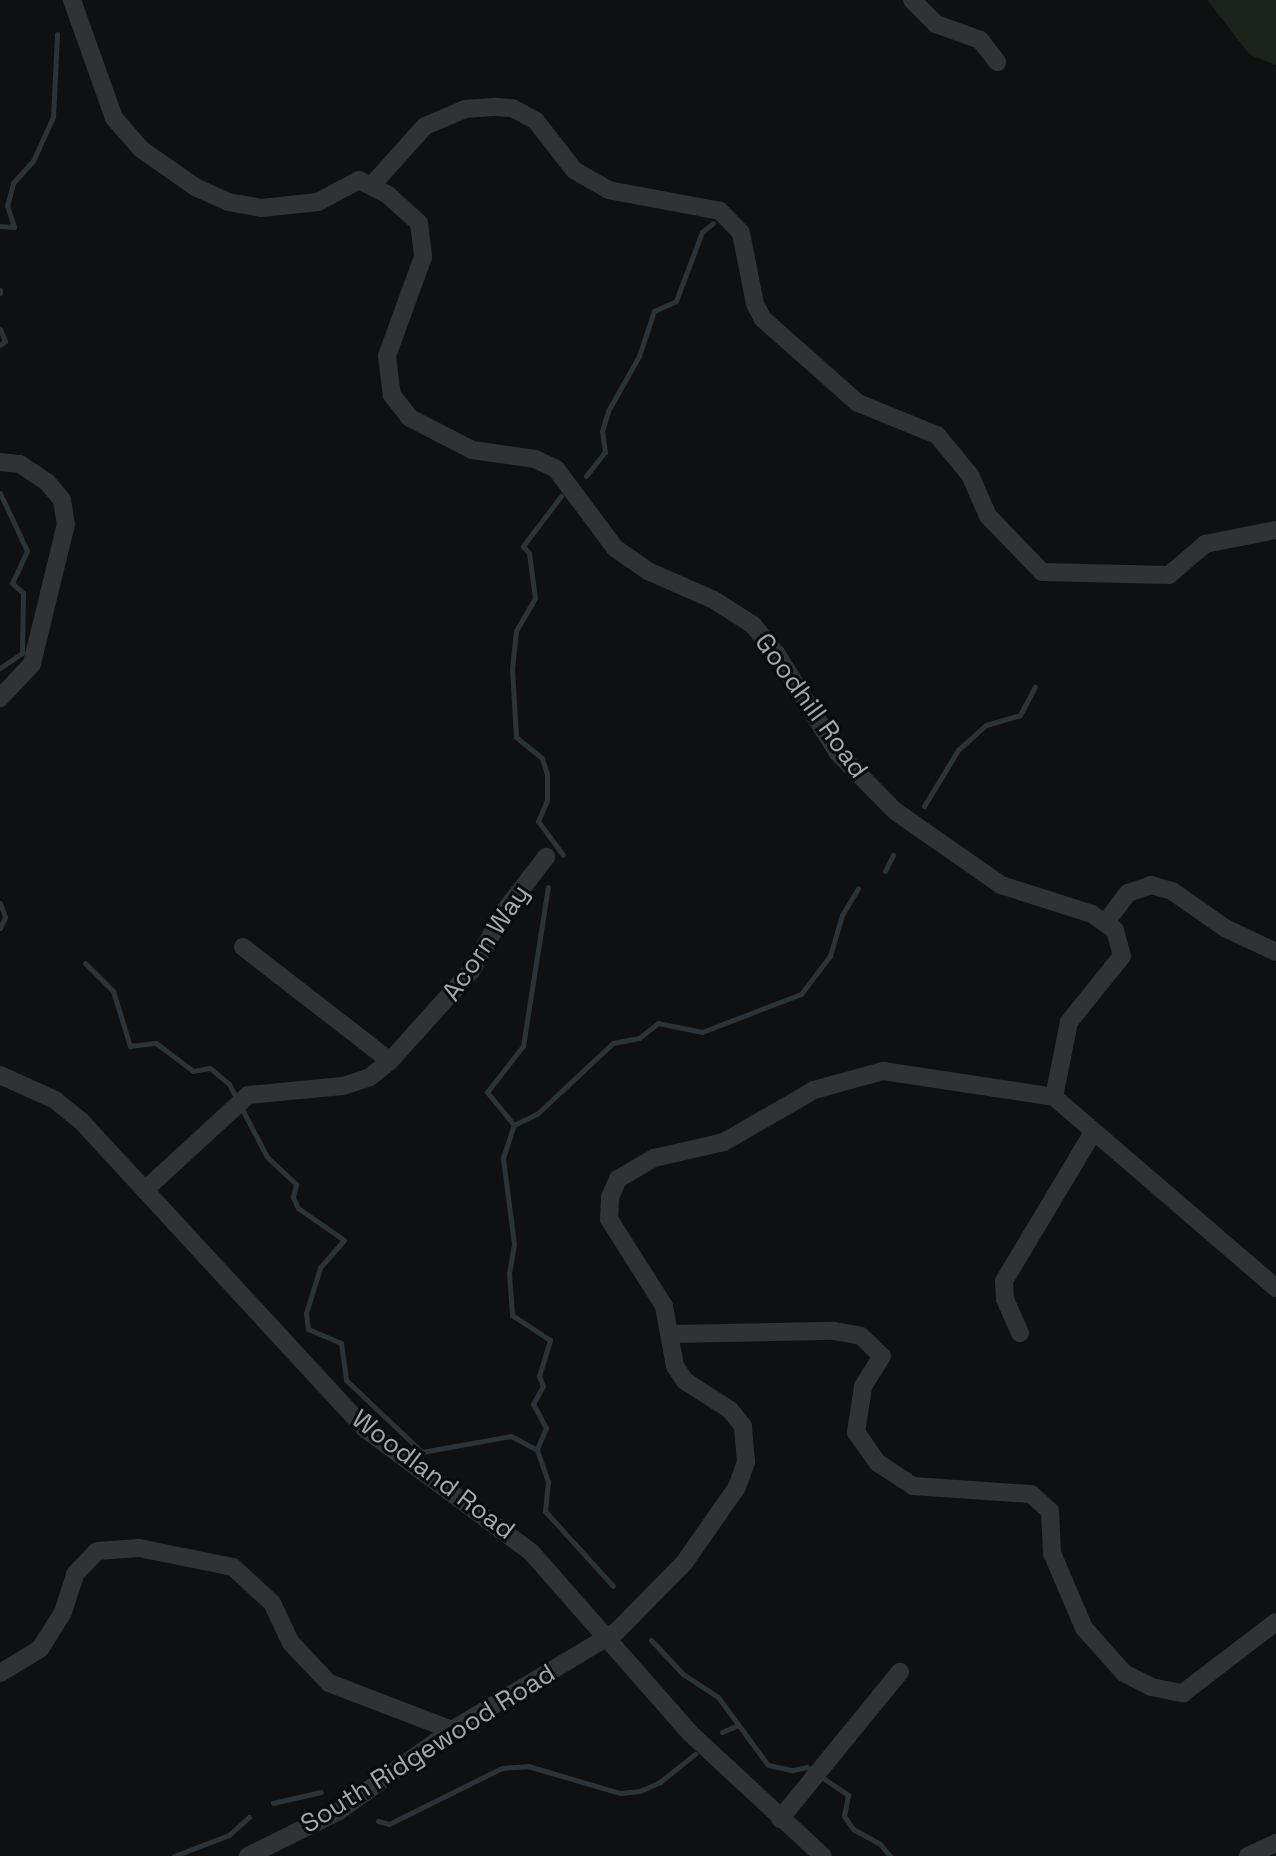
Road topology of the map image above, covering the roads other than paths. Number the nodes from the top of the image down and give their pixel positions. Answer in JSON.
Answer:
{"nodes":[{"id":1,"x":72,"y":0,"type":"edge"},
{"id":2,"x":912,"y":0,"type":"edge"},
{"id":3,"x":997,"y":62,"type":"dead end"},
{"id":4,"x":372,"y":185,"type":"junction"},
{"id":5,"x":0,"y":462,"type":"edge"},
{"id":6,"x":1276,"y":530,"type":"edge"},
{"id":7,"x":0,"y":698,"type":"edge"},
{"id":8,"x":546,"y":857,"type":"dead end"},
{"id":9,"x":1106,"y":922,"type":"junction"},
{"id":10,"x":243,"y":947,"type":"dead end"},
{"id":11,"x":1276,"y":952,"type":"edge"},
{"id":12,"x":390,"y":1061,"type":"junction"},
{"id":13,"x":0,"y":1075,"type":"edge"},
{"id":14,"x":1054,"y":1097,"type":"junction"},
{"id":15,"x":1093,"y":1132,"type":"junction"},
{"id":16,"x":147,"y":1188,"type":"junction"},
{"id":17,"x":1276,"y":1288,"type":"edge"},
{"id":18,"x":1020,"y":1333,"type":"dead end"},
{"id":19,"x":671,"y":1334,"type":"junction"},
{"id":20,"x":1276,"y":1622,"type":"edge"},
{"id":21,"x":606,"y":1639,"type":"junction"},
{"id":22,"x":900,"y":1672,"type":"dead end"},
{"id":23,"x":0,"y":1673,"type":"edge"},
{"id":24,"x":452,"y":1730,"type":"junction"},
{"id":25,"x":780,"y":1819,"type":"junction"},
{"id":26,"x":1276,"y":1843,"type":"edge"},
{"id":27,"x":248,"y":1856,"type":"edge"},
{"id":28,"x":823,"y":1856,"type":"edge"},
{"id":29,"x":1248,"y":1856,"type":"edge"}],
"edges":[{"from":1,"to":4,"type":"street"},
{"from":2,"to":3,"type":"street"},
{"from":4,"to":6,"type":"street"},
{"from":4,"to":9,"type":"street","name":"Goodhill Road"},
{"from":5,"to":7,"type":"street"},
{"from":8,"to":12,"type":"street","name":"Acorn Way"},
{"from":9,"to":11,"type":"street"},
{"from":9,"to":14,"type":"street"},
{"from":10,"to":12,"type":"street"},
{"from":12,"to":16,"type":"street","name":"Acorn Way"},
{"from":13,"to":16,"type":"street","name":"Woodland Road"},
{"from":14,"to":15,"type":"street"},
{"from":14,"to":19,"type":"street","name":"South Ridgewood Road"},
{"from":15,"to":17,"type":"street"},
{"from":15,"to":18,"type":"street"},
{"from":16,"to":21,"type":"street","name":"Woodland Road"},
{"from":19,"to":20,"type":"street"},
{"from":19,"to":21,"type":"street","name":"South Ridgewood Road"},
{"from":21,"to":24,"type":"street","name":"South Ridgewood Road"},
{"from":21,"to":25,"type":"street","name":"Woodland Road"},
{"from":22,"to":25,"type":"street"},
{"from":23,"to":24,"type":"street"},
{"from":24,"to":27,"type":"street","name":"South Ridgewood Road"},
{"from":25,"to":28,"type":"street","name":"Woodland Road"},
{"from":26,"to":29,"type":"street"}]}
